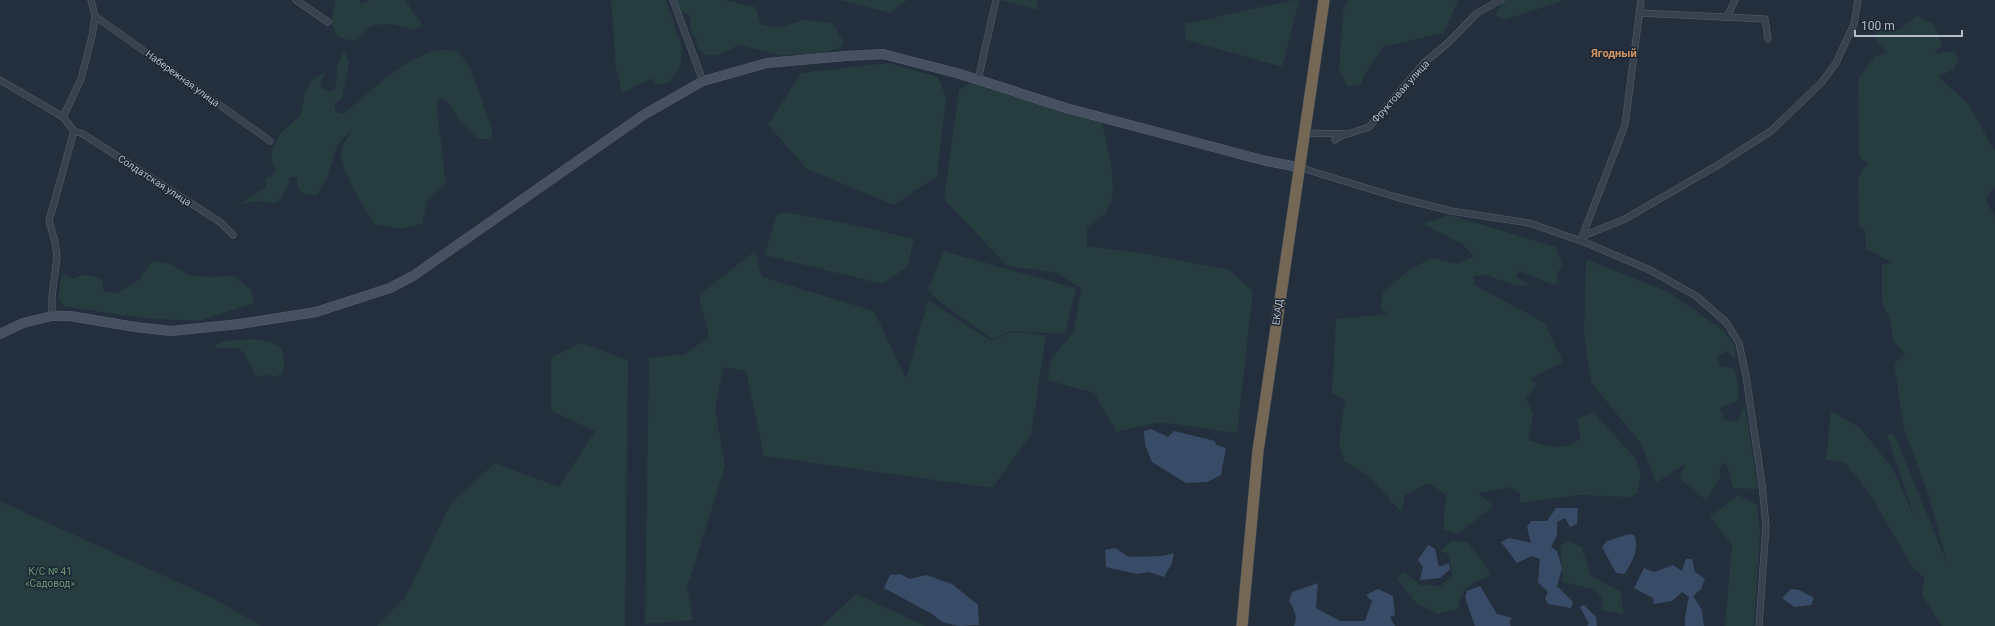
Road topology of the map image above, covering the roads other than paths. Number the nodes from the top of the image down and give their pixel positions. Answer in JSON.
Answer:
{"nodes":[{"id":1,"x":91,"y":0,"type":"edge"},
{"id":2,"x":296,"y":0,"type":"edge"},
{"id":3,"x":673,"y":0,"type":"edge"},
{"id":4,"x":996,"y":0,"type":"edge"},
{"id":5,"x":1324,"y":0,"type":"edge"},
{"id":6,"x":1502,"y":0,"type":"edge"},
{"id":7,"x":1641,"y":0,"type":"edge"},
{"id":8,"x":1735,"y":0,"type":"edge"},
{"id":9,"x":1858,"y":0,"type":"edge"},
{"id":10,"x":1640,"y":12,"type":"junction"},
{"id":11,"x":95,"y":16,"type":"junction"},
{"id":12,"x":1727,"y":17,"type":"junction"},
{"id":13,"x":328,"y":22,"type":"dead end"},
{"id":14,"x":1768,"y":39,"type":"dead end"},
{"id":15,"x":0,"y":80,"type":"edge"},
{"id":16,"x":978,"y":80,"type":"junction"},
{"id":17,"x":703,"y":81,"type":"junction"},
{"id":18,"x":63,"y":117,"type":"junction"},
{"id":19,"x":74,"y":131,"type":"junction"},
{"id":20,"x":1304,"y":133,"type":"junction"},
{"id":21,"x":1344,"y":134,"type":"junction"},
{"id":22,"x":1335,"y":140,"type":"dead end"},
{"id":23,"x":270,"y":141,"type":"dead end"},
{"id":24,"x":1298,"y":167,"type":"junction"},
{"id":25,"x":233,"y":235,"type":"dead end"},
{"id":26,"x":1581,"y":238,"type":"junction"},
{"id":27,"x":52,"y":316,"type":"junction"},
{"id":28,"x":0,"y":334,"type":"edge"},
{"id":29,"x":1242,"y":626,"type":"edge"},
{"id":30,"x":1759,"y":626,"type":"edge"}],
"edges":[{"from":1,"to":11,"type":"street"},
{"from":2,"to":13,"type":"street"},
{"from":3,"to":17,"type":"street"},
{"from":4,"to":16,"type":"street"},
{"from":5,"to":20,"type":"highway","name":"ЕКАД"},
{"from":6,"to":21,"type":"street","name":"Фруктовая улица"},
{"from":7,"to":10,"type":"street"},
{"from":8,"to":12,"type":"street"},
{"from":9,"to":26,"type":"street"},
{"from":10,"to":12,"type":"street"},
{"from":10,"to":26,"type":"street"},
{"from":11,"to":18,"type":"street"},
{"from":11,"to":23,"type":"street","name":"Набережная улица"},
{"from":12,"to":14,"type":"street"},
{"from":15,"to":18,"type":"street","name":"Солдатская улица"},
{"from":16,"to":17,"type":"street"},
{"from":16,"to":24,"type":"street"},
{"from":17,"to":27,"type":"street"},
{"from":18,"to":19,"type":"street","name":"Солдатская улица"},
{"from":19,"to":25,"type":"street","name":"Солдатская улица"},
{"from":19,"to":27,"type":"street"},
{"from":20,"to":21,"type":"street","name":"Фруктовая улица"},
{"from":20,"to":24,"type":"highway","name":"ЕКАД"},
{"from":21,"to":22,"type":"street"},
{"from":24,"to":26,"type":"street"},
{"from":24,"to":29,"type":"highway","name":"ЕКАД"},
{"from":26,"to":30,"type":"street"},
{"from":27,"to":28,"type":"street"}]}
